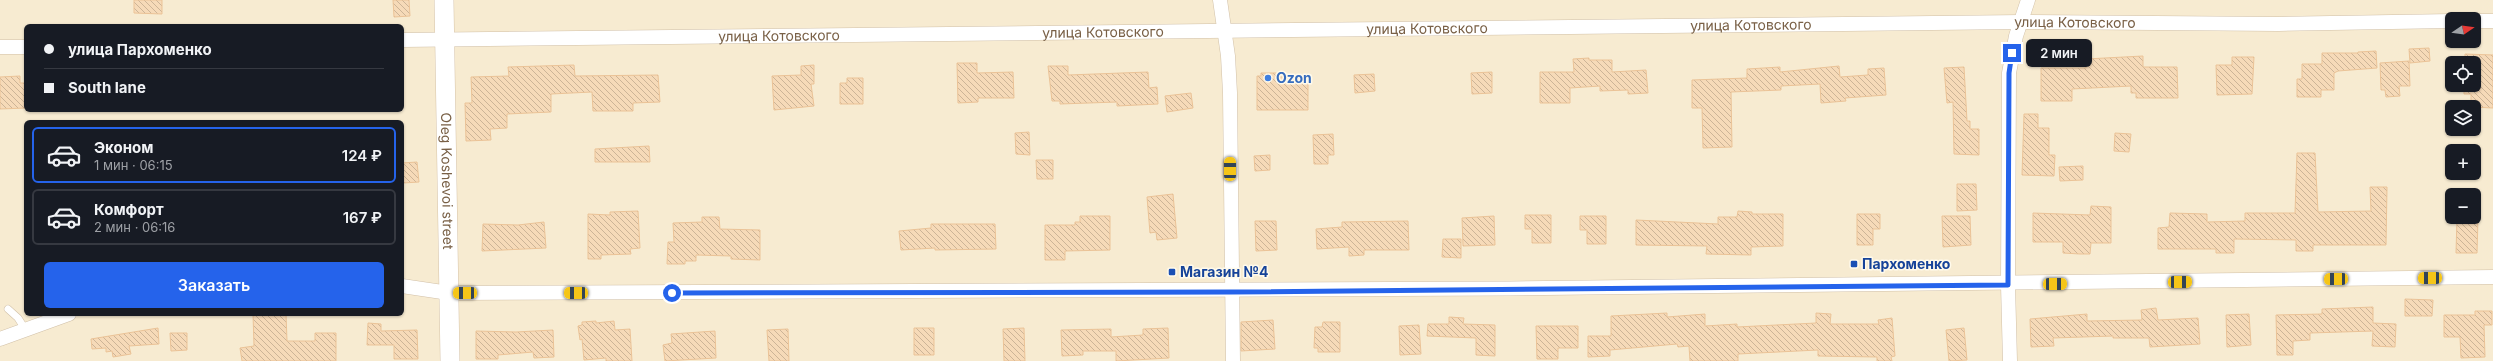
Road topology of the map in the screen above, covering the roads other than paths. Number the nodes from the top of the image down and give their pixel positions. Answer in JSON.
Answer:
{"nodes":[{"id":1,"x":444,"y":0,"type":"edge"},
{"id":2,"x":1220,"y":0,"type":"edge"},
{"id":3,"x":2028,"y":0,"type":"edge"},
{"id":4,"x":2445,"y":21,"type":"edge"},
{"id":5,"x":2481,"y":21,"type":"edge"},
{"id":6,"x":2493,"y":21,"type":"edge"},
{"id":7,"x":2022,"y":22,"type":"junction"},
{"id":8,"x":1225,"y":32,"type":"junction"},
{"id":9,"x":446,"y":38,"type":"junction"},
{"id":10,"x":404,"y":40,"type":"edge"},
{"id":11,"x":0,"y":47,"type":"edge"},
{"id":12,"x":24,"y":47,"type":"edge"},
{"id":13,"x":2493,"y":277,"type":"edge"},
{"id":14,"x":2008,"y":285,"type":"junction"},
{"id":15,"x":404,"y":286,"type":"edge"},
{"id":16,"x":1231,"y":292,"type":"junction"},
{"id":17,"x":449,"y":293,"type":"junction"},
{"id":18,"x":8,"y":309,"type":"dead end"},
{"id":19,"x":64,"y":316,"type":"edge"},
{"id":20,"x":25,"y":330,"type":"junction"},
{"id":21,"x":0,"y":338,"type":"edge"},
{"id":22,"x":450,"y":361,"type":"edge"},
{"id":23,"x":1233,"y":361,"type":"edge"},
{"id":24,"x":2010,"y":361,"type":"edge"}],
"edges":[{"from":1,"to":9,"type":"street","name":"Oleg Koshevoi street"},
{"from":2,"to":8,"type":"street"},
{"from":3,"to":7,"type":"street"},
{"from":4,"to":7,"type":"street","name":"улица Котовского"},
{"from":5,"to":6,"type":"street"},
{"from":7,"to":8,"type":"street","name":"улица Котовского"},
{"from":7,"to":14,"type":"street"},
{"from":8,"to":9,"type":"street","name":"улица Котовского"},
{"from":8,"to":16,"type":"street"},
{"from":9,"to":10,"type":"street","name":"улица Котовского"},
{"from":9,"to":17,"type":"street","name":"Oleg Koshevoi street"},
{"from":11,"to":12,"type":"street"},
{"from":13,"to":14,"type":"street"},
{"from":14,"to":16,"type":"street"},
{"from":14,"to":24,"type":"street"},
{"from":15,"to":17,"type":"street"},
{"from":16,"to":17,"type":"street"},
{"from":16,"to":23,"type":"street"},
{"from":17,"to":22,"type":"street","name":"Oleg Koshevoi street"},
{"from":18,"to":20,"type":"lane"},
{"from":19,"to":20,"type":"street"},
{"from":20,"to":21,"type":"street"}]}
